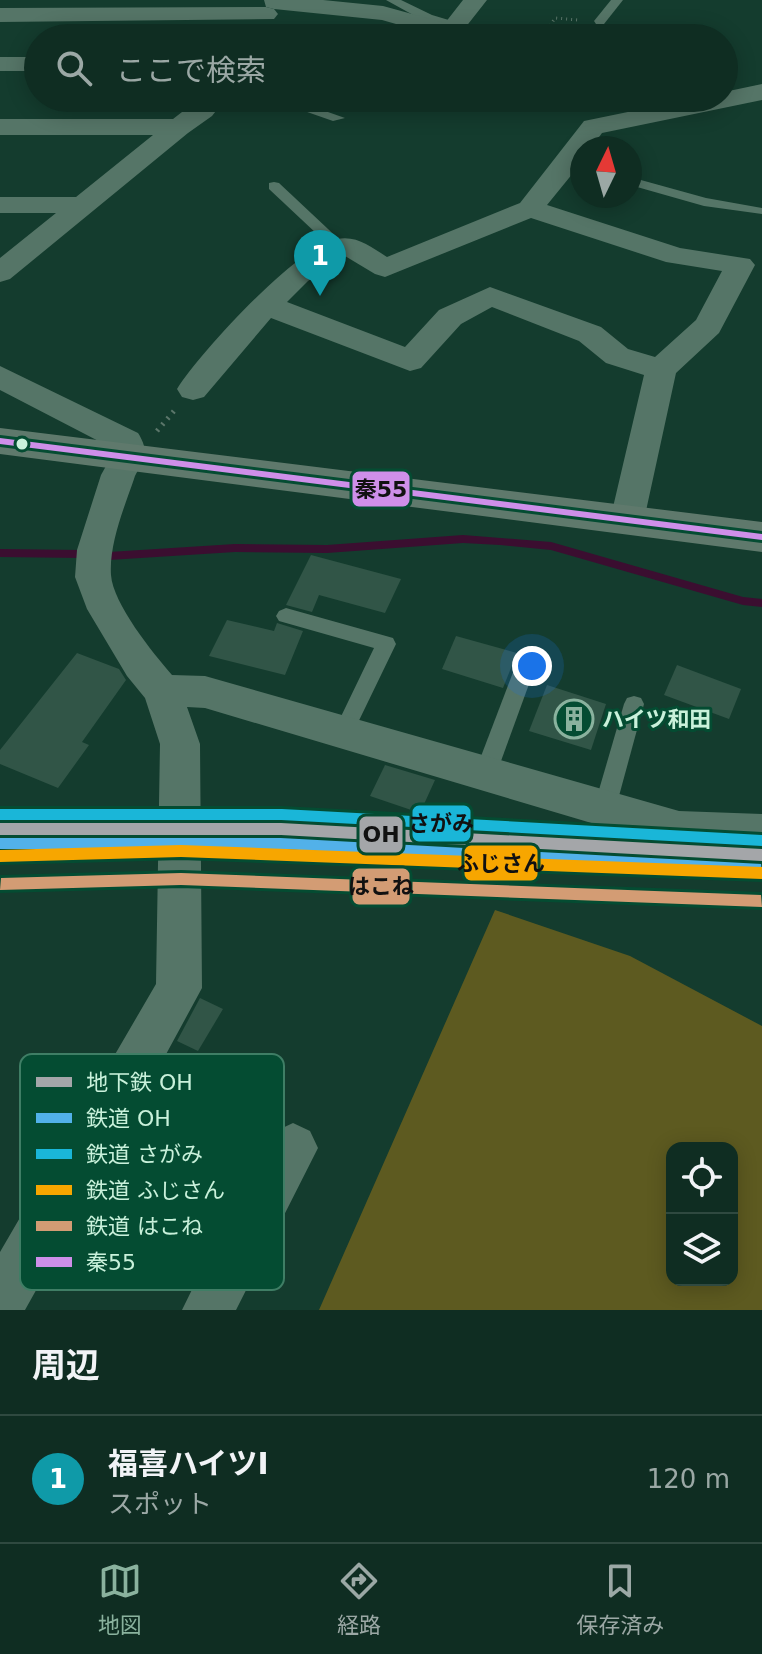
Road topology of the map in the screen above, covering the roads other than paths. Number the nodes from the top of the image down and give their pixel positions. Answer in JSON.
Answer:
{"nodes":[{"id":1,"x":223,"y":0,"type":"edge"},
{"id":2,"x":392,"y":0,"type":"edge"},
{"id":3,"x":475,"y":0,"type":"edge"},
{"id":4,"x":617,"y":0,"type":"edge"},
{"id":5,"x":272,"y":5,"type":"edge"},
{"id":6,"x":139,"y":7,"type":"edge"},
{"id":7,"x":0,"y":15,"type":"edge"},
{"id":8,"x":600,"y":21,"type":"road end"},
{"id":9,"x":262,"y":24,"type":"edge"},
{"id":10,"x":430,"y":24,"type":"edge"},
{"id":11,"x":443,"y":24,"type":"edge"},
{"id":12,"x":463,"y":24,"type":"edge"},
{"id":13,"x":0,"y":64,"type":"edge"},
{"id":14,"x":24,"y":64,"type":"edge"},
{"id":15,"x":738,"y":77,"type":"edge"},
{"id":16,"x":761,"y":89,"type":"edge"},
{"id":17,"x":738,"y":94,"type":"edge"},
{"id":18,"x":117,"y":112,"type":"edge"},
{"id":19,"x":202,"y":112,"type":"edge"},
{"id":20,"x":319,"y":112,"type":"edge"},
{"id":21,"x":659,"y":112,"type":"edge"},
{"id":22,"x":338,"y":118,"type":"dead end"},
{"id":23,"x":0,"y":127,"type":"edge"},
{"id":24,"x":114,"y":127,"type":"junction"},
{"id":25,"x":179,"y":127,"type":"junction"},
{"id":26,"x":589,"y":136,"type":"edge"},
{"id":27,"x":570,"y":167,"type":"edge"},
{"id":28,"x":642,"y":184,"type":"edge"},
{"id":29,"x":274,"y":186,"type":"dead end"},
{"id":30,"x":0,"y":205,"type":"edge"},
{"id":31,"x":82,"y":205,"type":"junction"},
{"id":32,"x":530,"y":209,"type":"junction"},
{"id":33,"x":757,"y":211,"type":"dead end"},
{"id":34,"x":339,"y":247,"type":"junction"},
{"id":35,"x":0,"y":273,"type":"edge"},
{"id":36,"x":266,"y":305,"type":"junction"},
{"id":37,"x":661,"y":369,"type":"junction"},
{"id":38,"x":0,"y":377,"type":"edge"},
{"id":39,"x":193,"y":389,"type":"road end"},
{"id":40,"x":0,"y":441,"type":"edge"},
{"id":41,"x":128,"y":457,"type":"junction"},
{"id":42,"x":627,"y":520,"type":"junction"},
{"id":43,"x":762,"y":537,"type":"edge"},
{"id":44,"x":286,"y":616,"type":"dead end"},
{"id":45,"x":530,"y":654,"type":"dead end"},
{"id":46,"x":162,"y":691,"type":"junction"},
{"id":47,"x":634,"y":704,"type":"dead end"},
{"id":48,"x":344,"y":731,"type":"junction"},
{"id":49,"x":486,"y":772,"type":"junction"},
{"id":50,"x":605,"y":807,"type":"junction"},
{"id":51,"x":762,"y":833,"type":"edge"},
{"id":52,"x":142,"y":1054,"type":"edge"},
{"id":53,"x":293,"y":1148,"type":"dead end"},
{"id":54,"x":284,"y":1165,"type":"edge"},
{"id":55,"x":20,"y":1269,"type":"edge"},
{"id":56,"x":218,"y":1290,"type":"edge"},
{"id":57,"x":0,"y":1303,"type":"edge"},
{"id":58,"x":208,"y":1310,"type":"edge"}],
"edges":[{"from":1,"to":5,"type":"street"},
{"from":2,"to":11,"type":"lane"},
{"from":3,"to":12,"type":"street"},
{"from":4,"to":8,"type":"lane"},
{"from":5,"to":6,"type":"street"},
{"from":5,"to":9,"type":"street"},
{"from":5,"to":10,"type":"street"},
{"from":6,"to":7,"type":"street"},
{"from":13,"to":14,"type":"street"},
{"from":15,"to":16,"type":"street"},
{"from":16,"to":17,"type":"street"},
{"from":18,"to":24,"type":"street"},
{"from":19,"to":25,"type":"street"},
{"from":20,"to":22,"type":"lane"},
{"from":21,"to":26,"type":"street"},
{"from":23,"to":24,"type":"street"},
{"from":24,"to":25,"type":"street"},
{"from":25,"to":31,"type":"street"},
{"from":27,"to":32,"type":"street"},
{"from":28,"to":33,"type":"lane"},
{"from":29,"to":34,"type":"lane"},
{"from":30,"to":31,"type":"street"},
{"from":31,"to":35,"type":"street"},
{"from":32,"to":34,"type":"street"},
{"from":32,"to":37,"type":"street"},
{"from":34,"to":36,"type":"street"},
{"from":36,"to":37,"type":"street"},
{"from":36,"to":39,"type":"street"},
{"from":37,"to":42,"type":"street"},
{"from":38,"to":41,"type":"street"},
{"from":40,"to":41,"type":"street"},
{"from":41,"to":42,"type":"street"},
{"from":41,"to":46,"type":"street"},
{"from":42,"to":43,"type":"street"},
{"from":44,"to":48,"type":"lane"},
{"from":45,"to":49,"type":"lane"},
{"from":46,"to":48,"type":"street"},
{"from":46,"to":52,"type":"street"},
{"from":47,"to":50,"type":"lane"},
{"from":48,"to":49,"type":"street"},
{"from":49,"to":50,"type":"street"},
{"from":50,"to":51,"type":"street"},
{"from":53,"to":54,"type":"street"},
{"from":55,"to":57,"type":"street"},
{"from":56,"to":58,"type":"street"}]}
